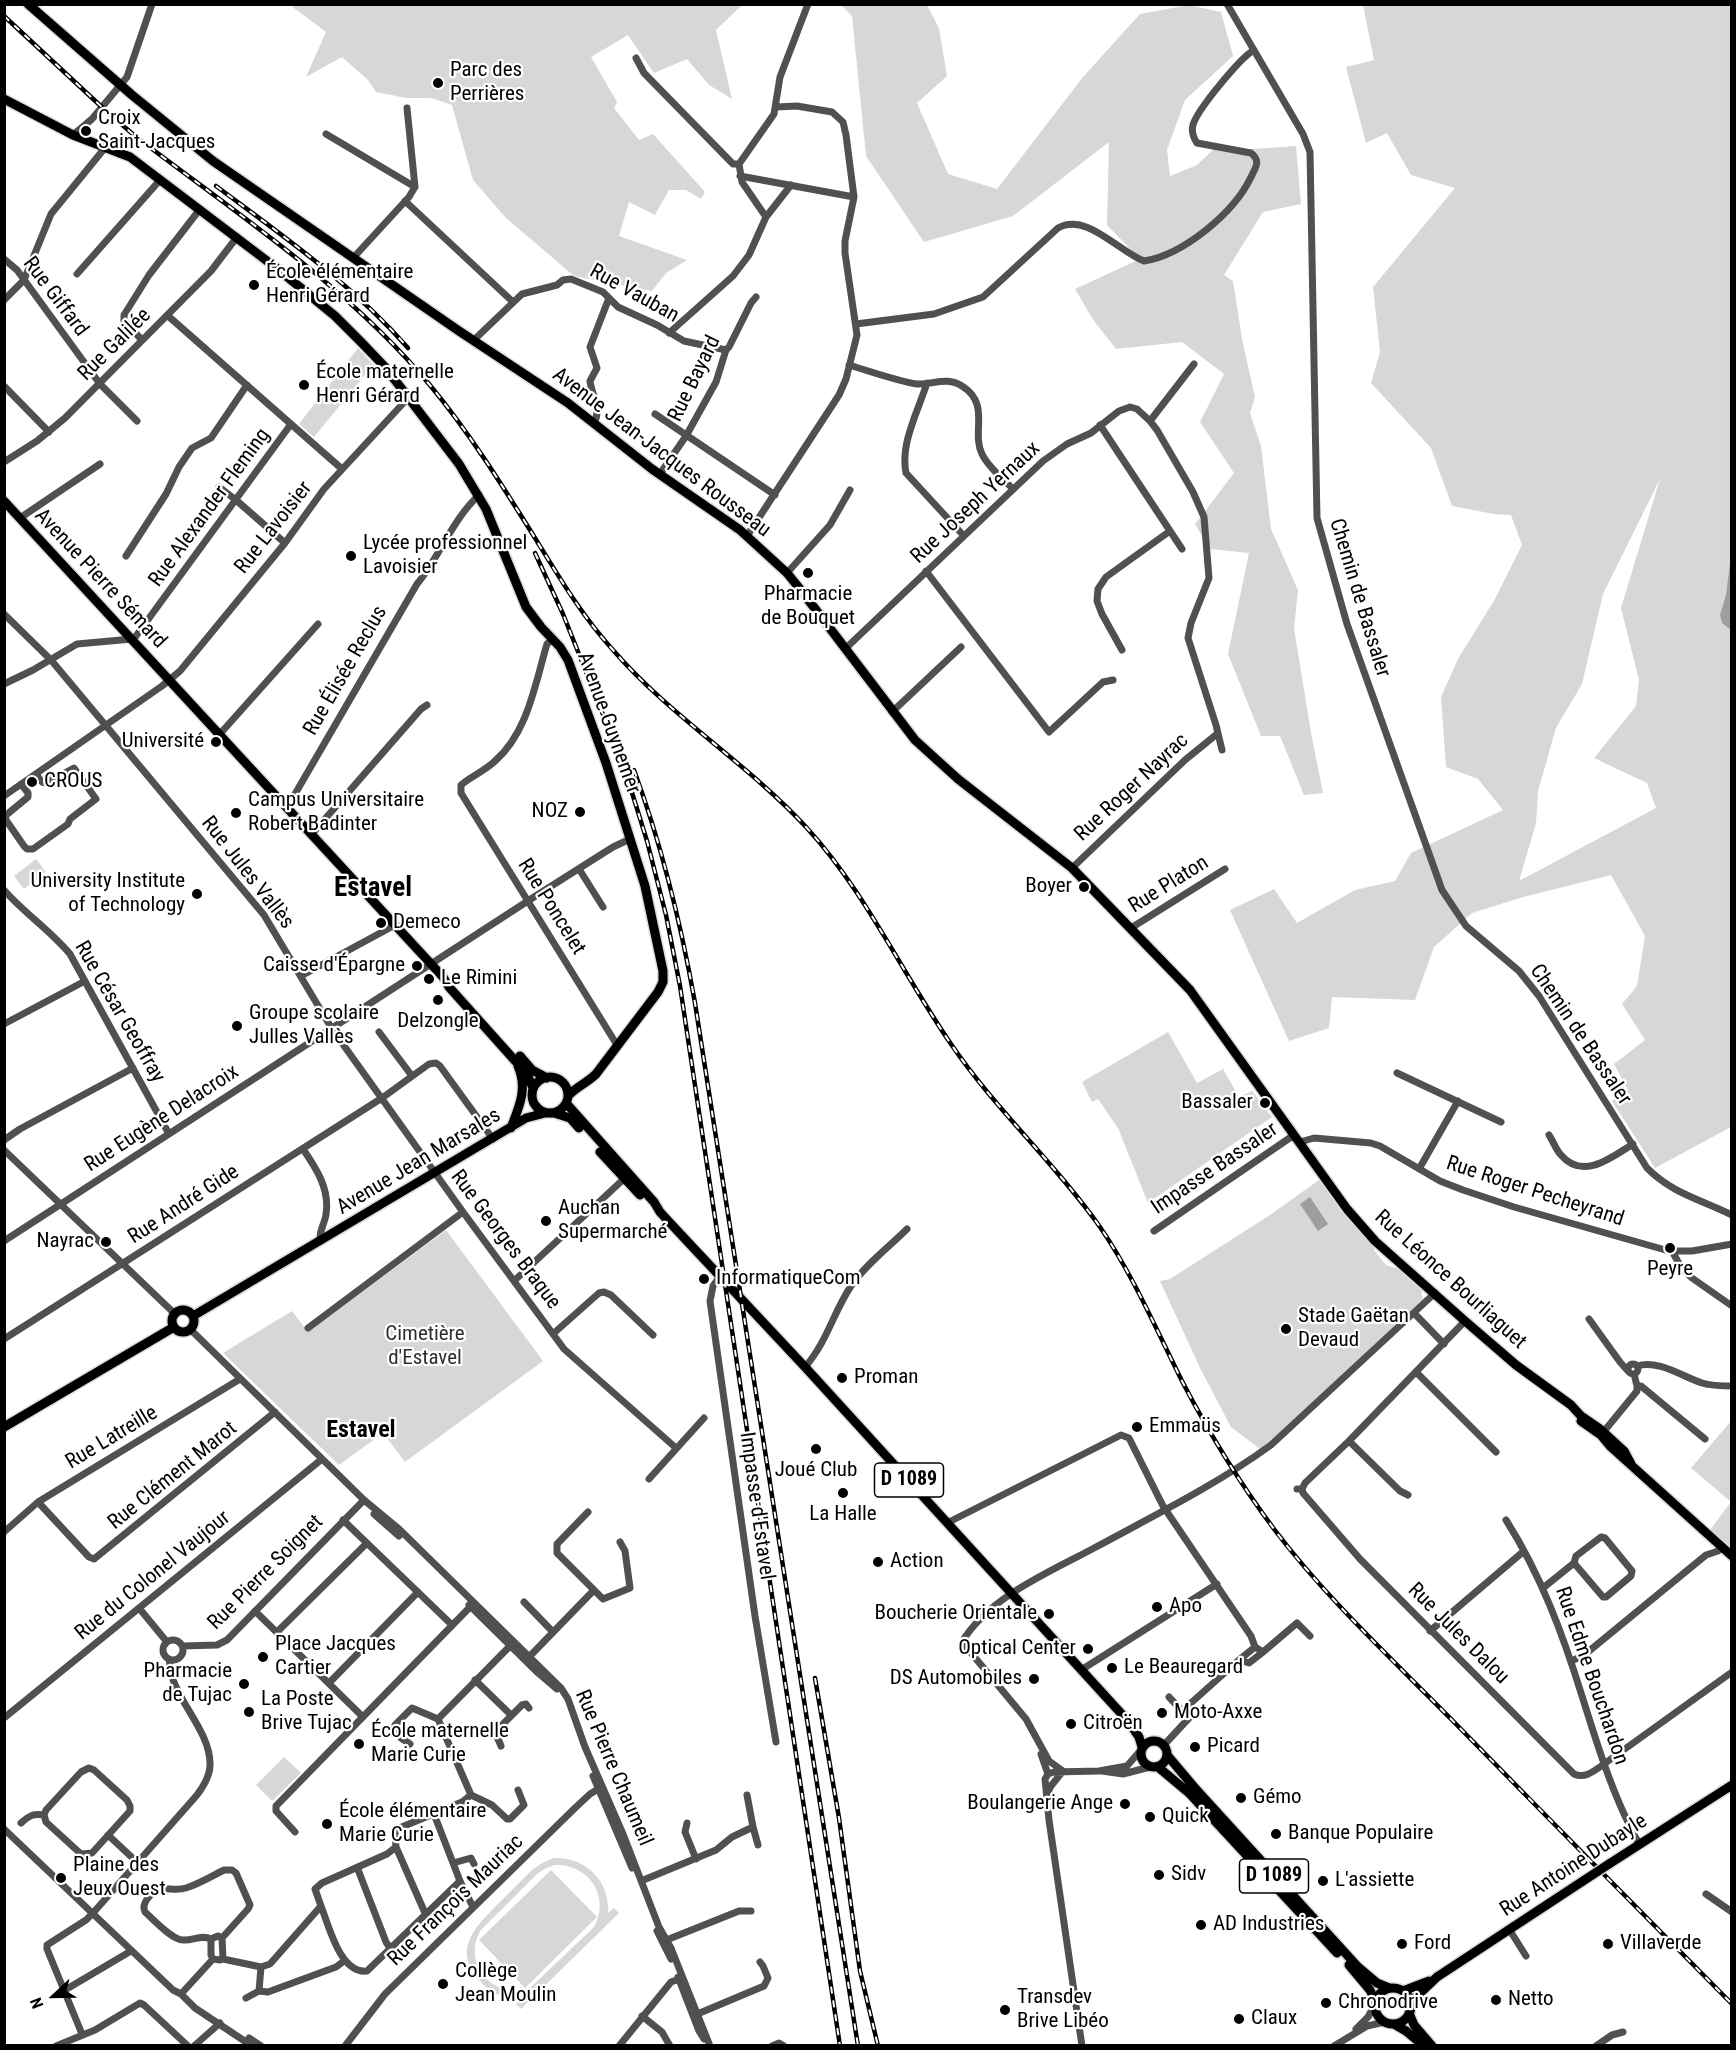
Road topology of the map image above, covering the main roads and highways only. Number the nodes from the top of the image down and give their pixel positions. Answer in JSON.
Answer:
{"nodes":[{"id":1,"x":28,"y":4,"type":"edge"},
{"id":2,"x":4,"y":99,"type":"edge"},
{"id":3,"x":6,"y":507,"type":"edge"},
{"id":4,"x":443,"y":977,"type":"junction"},
{"id":5,"x":516,"y":1061,"type":"junction"},
{"id":6,"x":547,"y":1078,"type":"junction"},
{"id":7,"x":592,"y":1078,"type":"junction"},
{"id":8,"x":559,"y":1080,"type":"junction"},
{"id":9,"x":532,"y":1093,"type":"junction"},
{"id":10,"x":567,"y":1099,"type":"junction"},
{"id":11,"x":550,"y":1113,"type":"junction"},
{"id":12,"x":526,"y":1118,"type":"junction"},
{"id":13,"x":511,"y":1128,"type":"junction"},
{"id":14,"x":1297,"y":1139,"type":"joint"},
{"id":15,"x":627,"y":1176,"type":"junction"},
{"id":16,"x":193,"y":1316,"type":"junction"},
{"id":17,"x":174,"y":1327,"type":"junction"},
{"id":18,"x":4,"y":1427,"type":"edge"},
{"id":19,"x":1720,"y":1549,"type":"junction"},
{"id":20,"x":1731,"y":1556,"type":"edge"},
{"id":21,"x":1731,"y":1563,"type":"edge"},
{"id":22,"x":1128,"y":1721,"type":"junction"},
{"id":23,"x":1159,"y":1743,"type":"junction"},
{"id":24,"x":1141,"y":1749,"type":"junction"},
{"id":25,"x":1167,"y":1755,"type":"junction"},
{"id":26,"x":1154,"y":1767,"type":"junction"},
{"id":27,"x":1731,"y":1785,"type":"edge"},
{"id":28,"x":1437,"y":1977,"type":"junction"},
{"id":29,"x":1389,"y":1988,"type":"junction"},
{"id":30,"x":1403,"y":1991,"type":"junction"},
{"id":31,"x":1375,"y":2003,"type":"junction"},
{"id":32,"x":1410,"y":2011,"type":"junction"},
{"id":33,"x":1390,"y":2023,"type":"junction"},
{"id":34,"x":1424,"y":2046,"type":"edge"},
{"id":35,"x":1432,"y":2046,"type":"edge"}],
"edges":[{"from":1,"to":14,"type":"main road","name":"Avenue Jean-Jacques Rousseau"},
{"from":2,"to":7,"type":"main road","name":"Avenue Guynemer"},
{"from":3,"to":4,"type":"main road","name":"Avenue Pierre Sémard"},
{"from":4,"to":5,"type":"main road"},
{"from":4,"to":6,"type":"main road"},
{"from":5,"to":9,"type":"main road"},
{"from":5,"to":13,"type":"main road"},
{"from":6,"to":8,"type":"main road"},
{"from":6,"to":9,"type":"main road"},
{"from":7,"to":8,"type":"main road"},
{"from":7,"to":10,"type":"main road","name":"Avenue Guynemer"},
{"from":8,"to":10,"type":"main road"},
{"from":9,"to":11,"type":"main road"},
{"from":9,"to":12,"type":"main road","name":"Avenue Jean Marsales"},
{"from":10,"to":11,"type":"main road"},
{"from":10,"to":15,"type":"main road","number":"D 1089"},
{"from":11,"to":12,"type":"main road","name":"Avenue Jean Marsales"},
{"from":11,"to":15,"type":"main road","number":"D 1089"},
{"from":12,"to":13,"type":"main road","name":"Avenue Jean Marsales"},
{"from":13,"to":16,"type":"main road","name":"Avenue Jean Marsales"},
{"from":14,"to":19,"type":"main road","name":"Rue Léonce Bourliaguet"},
{"from":15,"to":22,"type":"main road","number":"D 1089"},
{"from":16,"to":17,"type":"main road"},
{"from":16,"to":17,"type":"main road"},
{"from":17,"to":18,"type":"main road"},
{"from":19,"to":20,"type":"main road","name":"Rue Léonce Bourliaguet"},
{"from":19,"to":21,"type":"main road","name":"Rue Léonce Bourliaguet"},
{"from":22,"to":23,"type":"main road"},
{"from":22,"to":24,"type":"main road","number":"D 1089"},
{"from":23,"to":24,"type":"main road"},
{"from":23,"to":25,"type":"main road"},
{"from":24,"to":26,"type":"main road"},
{"from":25,"to":26,"type":"main road"},
{"from":25,"to":29,"type":"main road","number":"D 1089"},
{"from":26,"to":31,"type":"main road","number":"D 1089"},
{"from":27,"to":28,"type":"main road","name":"Rue Antoine Dubayle","bridge":true},
{"from":28,"to":30,"type":"main road","name":"Rue Antoine Dubayle"},
{"from":28,"to":32,"type":"main road","name":"Rue Antoine Dubayle"},
{"from":29,"to":30,"type":"main road"},
{"from":29,"to":31,"type":"main road"},
{"from":30,"to":32,"type":"main road"},
{"from":31,"to":33,"type":"main road"},
{"from":32,"to":33,"type":"main road"},
{"from":32,"to":35,"type":"main road"},
{"from":33,"to":34,"type":"main road"}]}
